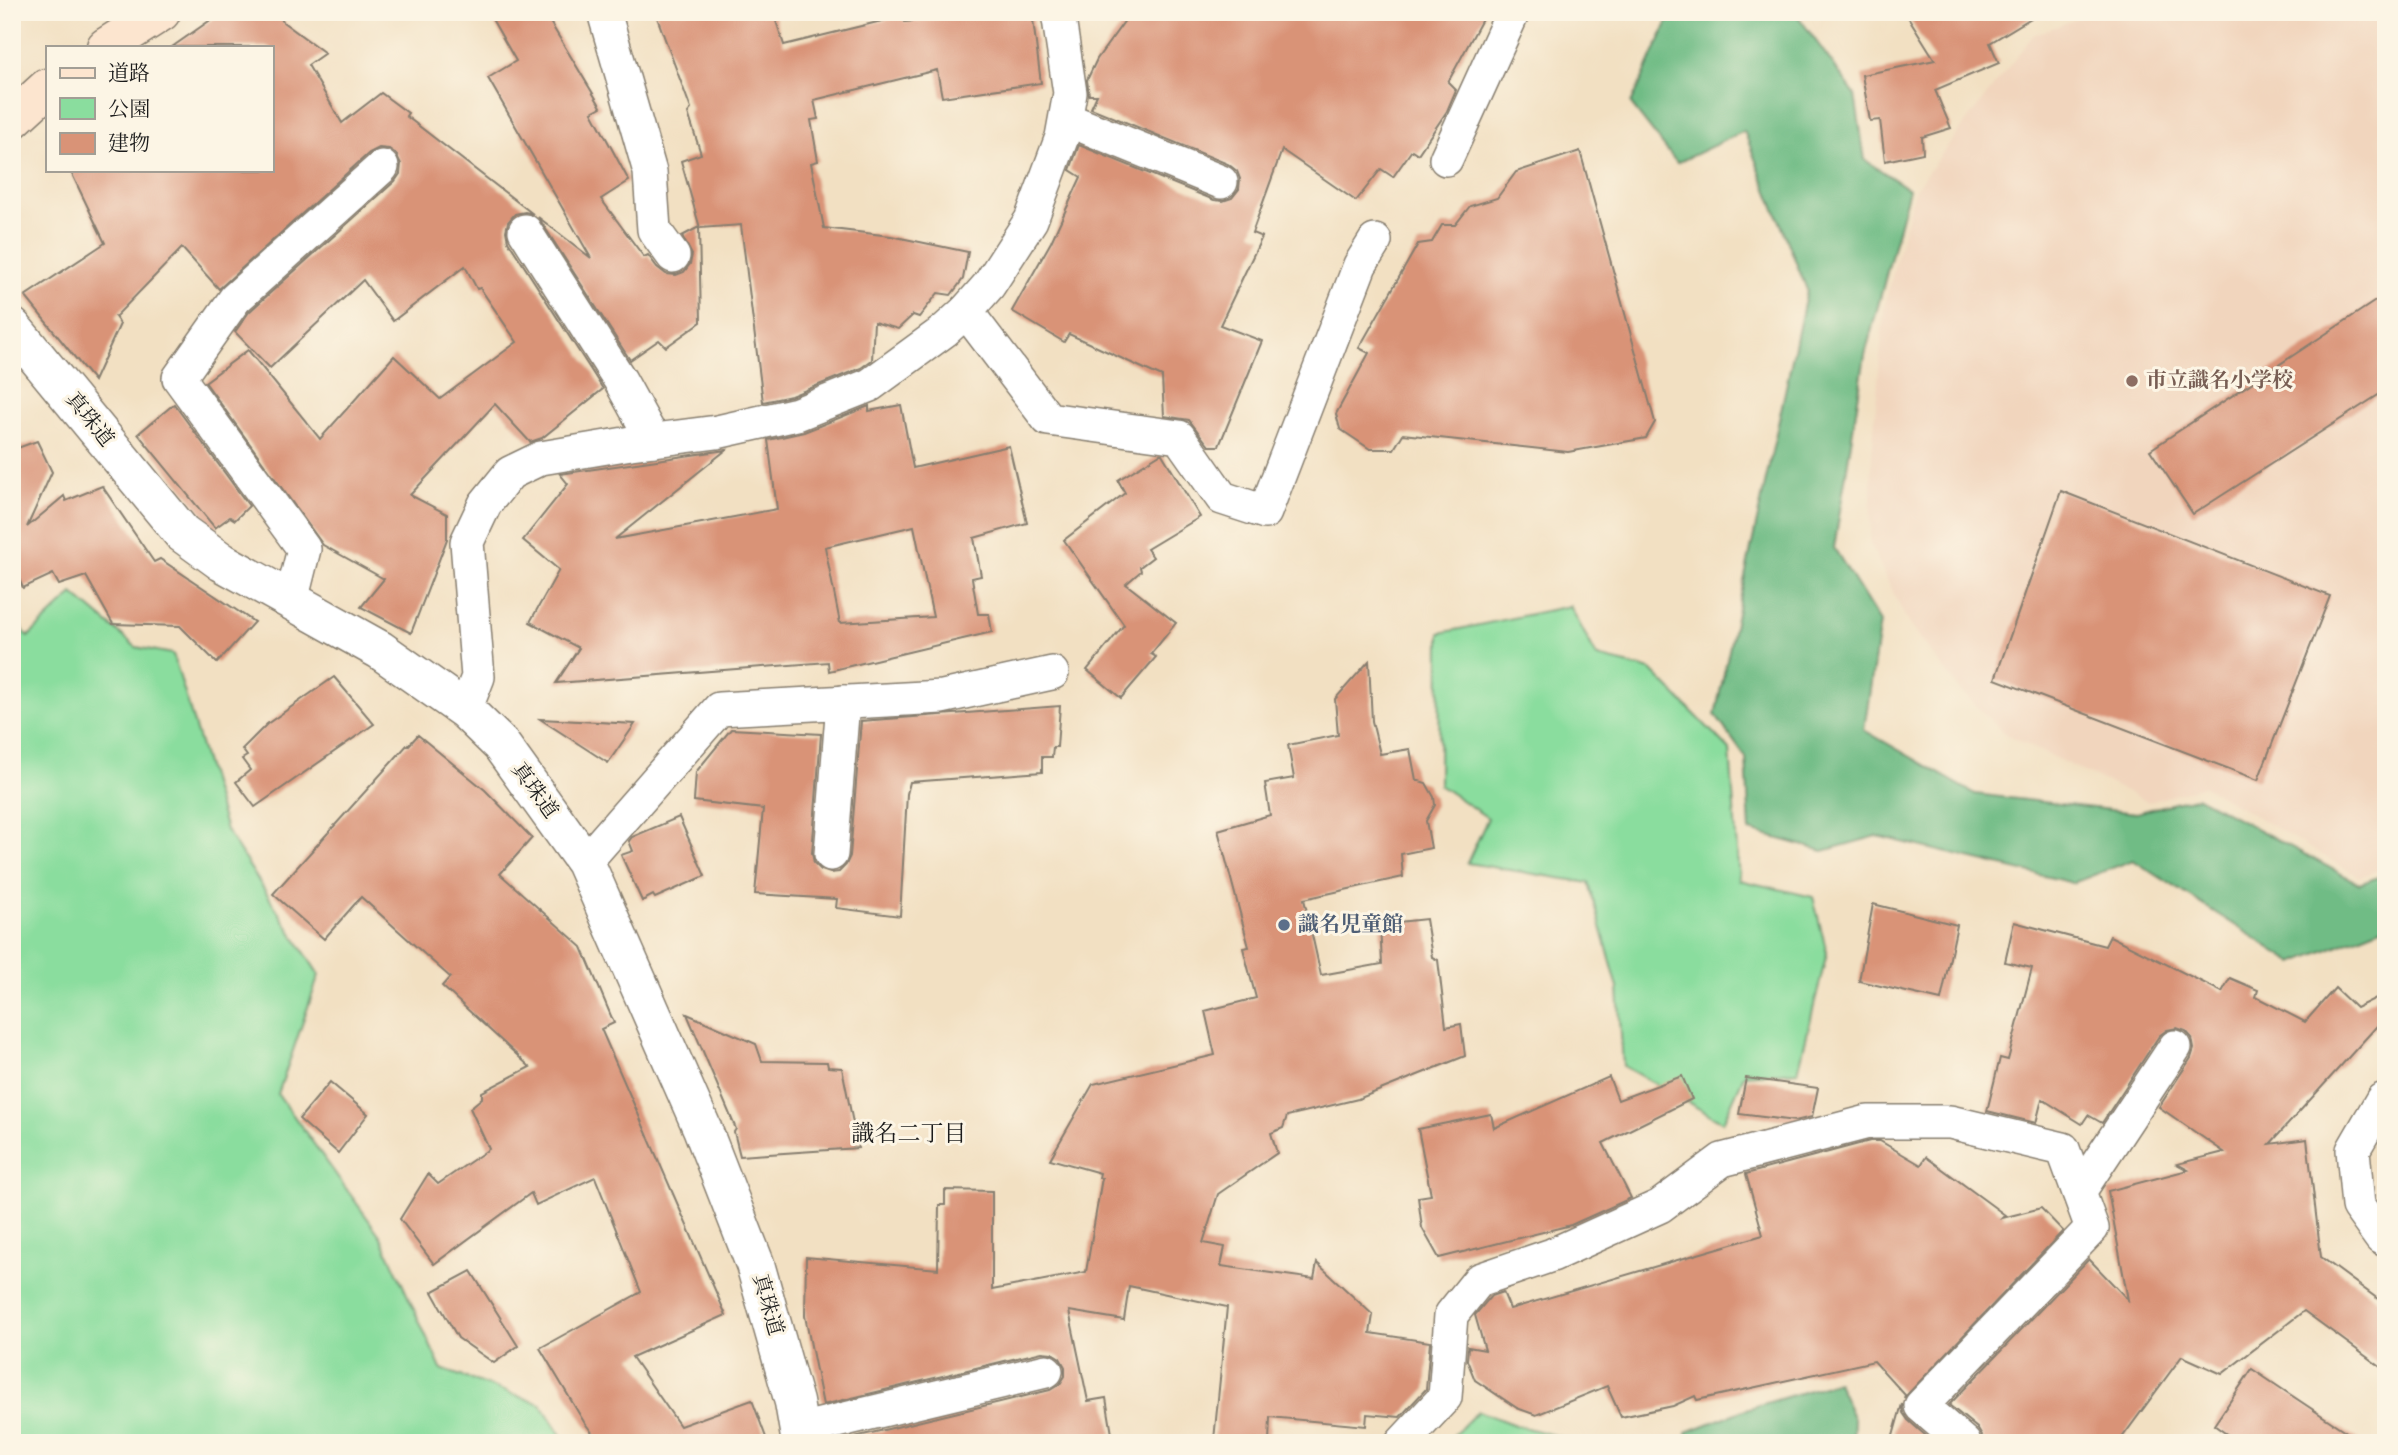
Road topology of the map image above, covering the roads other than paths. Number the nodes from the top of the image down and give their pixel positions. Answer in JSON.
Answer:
{"nodes":[{"id":1,"x":161,"y":12,"type":"edge"},
{"id":2,"x":604,"y":12,"type":"edge"},
{"id":3,"x":1058,"y":12,"type":"edge"},
{"id":4,"x":1513,"y":12,"type":"edge"},
{"id":5,"x":108,"y":46,"type":"edge"},
{"id":6,"x":46,"y":89,"type":"edge"},
{"id":7,"x":1066,"y":119,"type":"junction"},
{"id":8,"x":12,"y":120,"type":"edge"},
{"id":9,"x":1447,"y":159,"type":"dead end"},
{"id":10,"x":382,"y":167,"type":"dead end"},
{"id":11,"x":1220,"y":182,"type":"dead end"},
{"id":12,"x":525,"y":231,"type":"dead end"},
{"id":13,"x":1375,"y":241,"type":"dead end"},
{"id":14,"x":673,"y":256,"type":"dead end"},
{"id":15,"x":966,"y":312,"type":"junction"},
{"id":16,"x":12,"y":327,"type":"edge"},
{"id":17,"x":653,"y":440,"type":"junction"},
{"id":18,"x":291,"y":601,"type":"junction"},
{"id":19,"x":1052,"y":673,"type":"dead end"},
{"id":20,"x":843,"y":702,"type":"junction"},
{"id":21,"x":466,"y":710,"type":"junction"},
{"id":22,"x":831,"y":854,"type":"dead end"},
{"id":23,"x":585,"y":862,"type":"junction"},
{"id":24,"x":2175,"y":1047,"type":"dead end"},
{"id":25,"x":2386,"y":1099,"type":"edge"},
{"id":26,"x":2079,"y":1192,"type":"junction"},
{"id":27,"x":2386,"y":1240,"type":"edge"},
{"id":28,"x":1046,"y":1371,"type":"dead end"},
{"id":29,"x":800,"y":1436,"type":"edge"},
{"id":30,"x":1402,"y":1443,"type":"edge"},
{"id":31,"x":1964,"y":1443,"type":"edge"}],
"edges":[{"from":1,"to":5,"type":"main road"},
{"from":2,"to":14,"type":"street"},
{"from":3,"to":7,"type":"street"},
{"from":4,"to":9,"type":"street"},
{"from":6,"to":8,"type":"main road"},
{"from":7,"to":11,"type":"street"},
{"from":7,"to":15,"type":"street"},
{"from":10,"to":18,"type":"street"},
{"from":12,"to":17,"type":"street"},
{"from":13,"to":15,"type":"street"},
{"from":15,"to":17,"type":"street"},
{"from":16,"to":18,"type":"street","name":"真珠道"},
{"from":17,"to":21,"type":"street"},
{"from":18,"to":21,"type":"street","name":"真珠道"},
{"from":19,"to":20,"type":"street"},
{"from":20,"to":22,"type":"street"},
{"from":20,"to":23,"type":"street"},
{"from":21,"to":23,"type":"street","name":"真珠道"},
{"from":23,"to":29,"type":"street","name":"真珠道"},
{"from":24,"to":26,"type":"street"},
{"from":25,"to":27,"type":"street"},
{"from":26,"to":30,"type":"street"},
{"from":26,"to":31,"type":"street"},
{"from":28,"to":29,"type":"street"}]}
